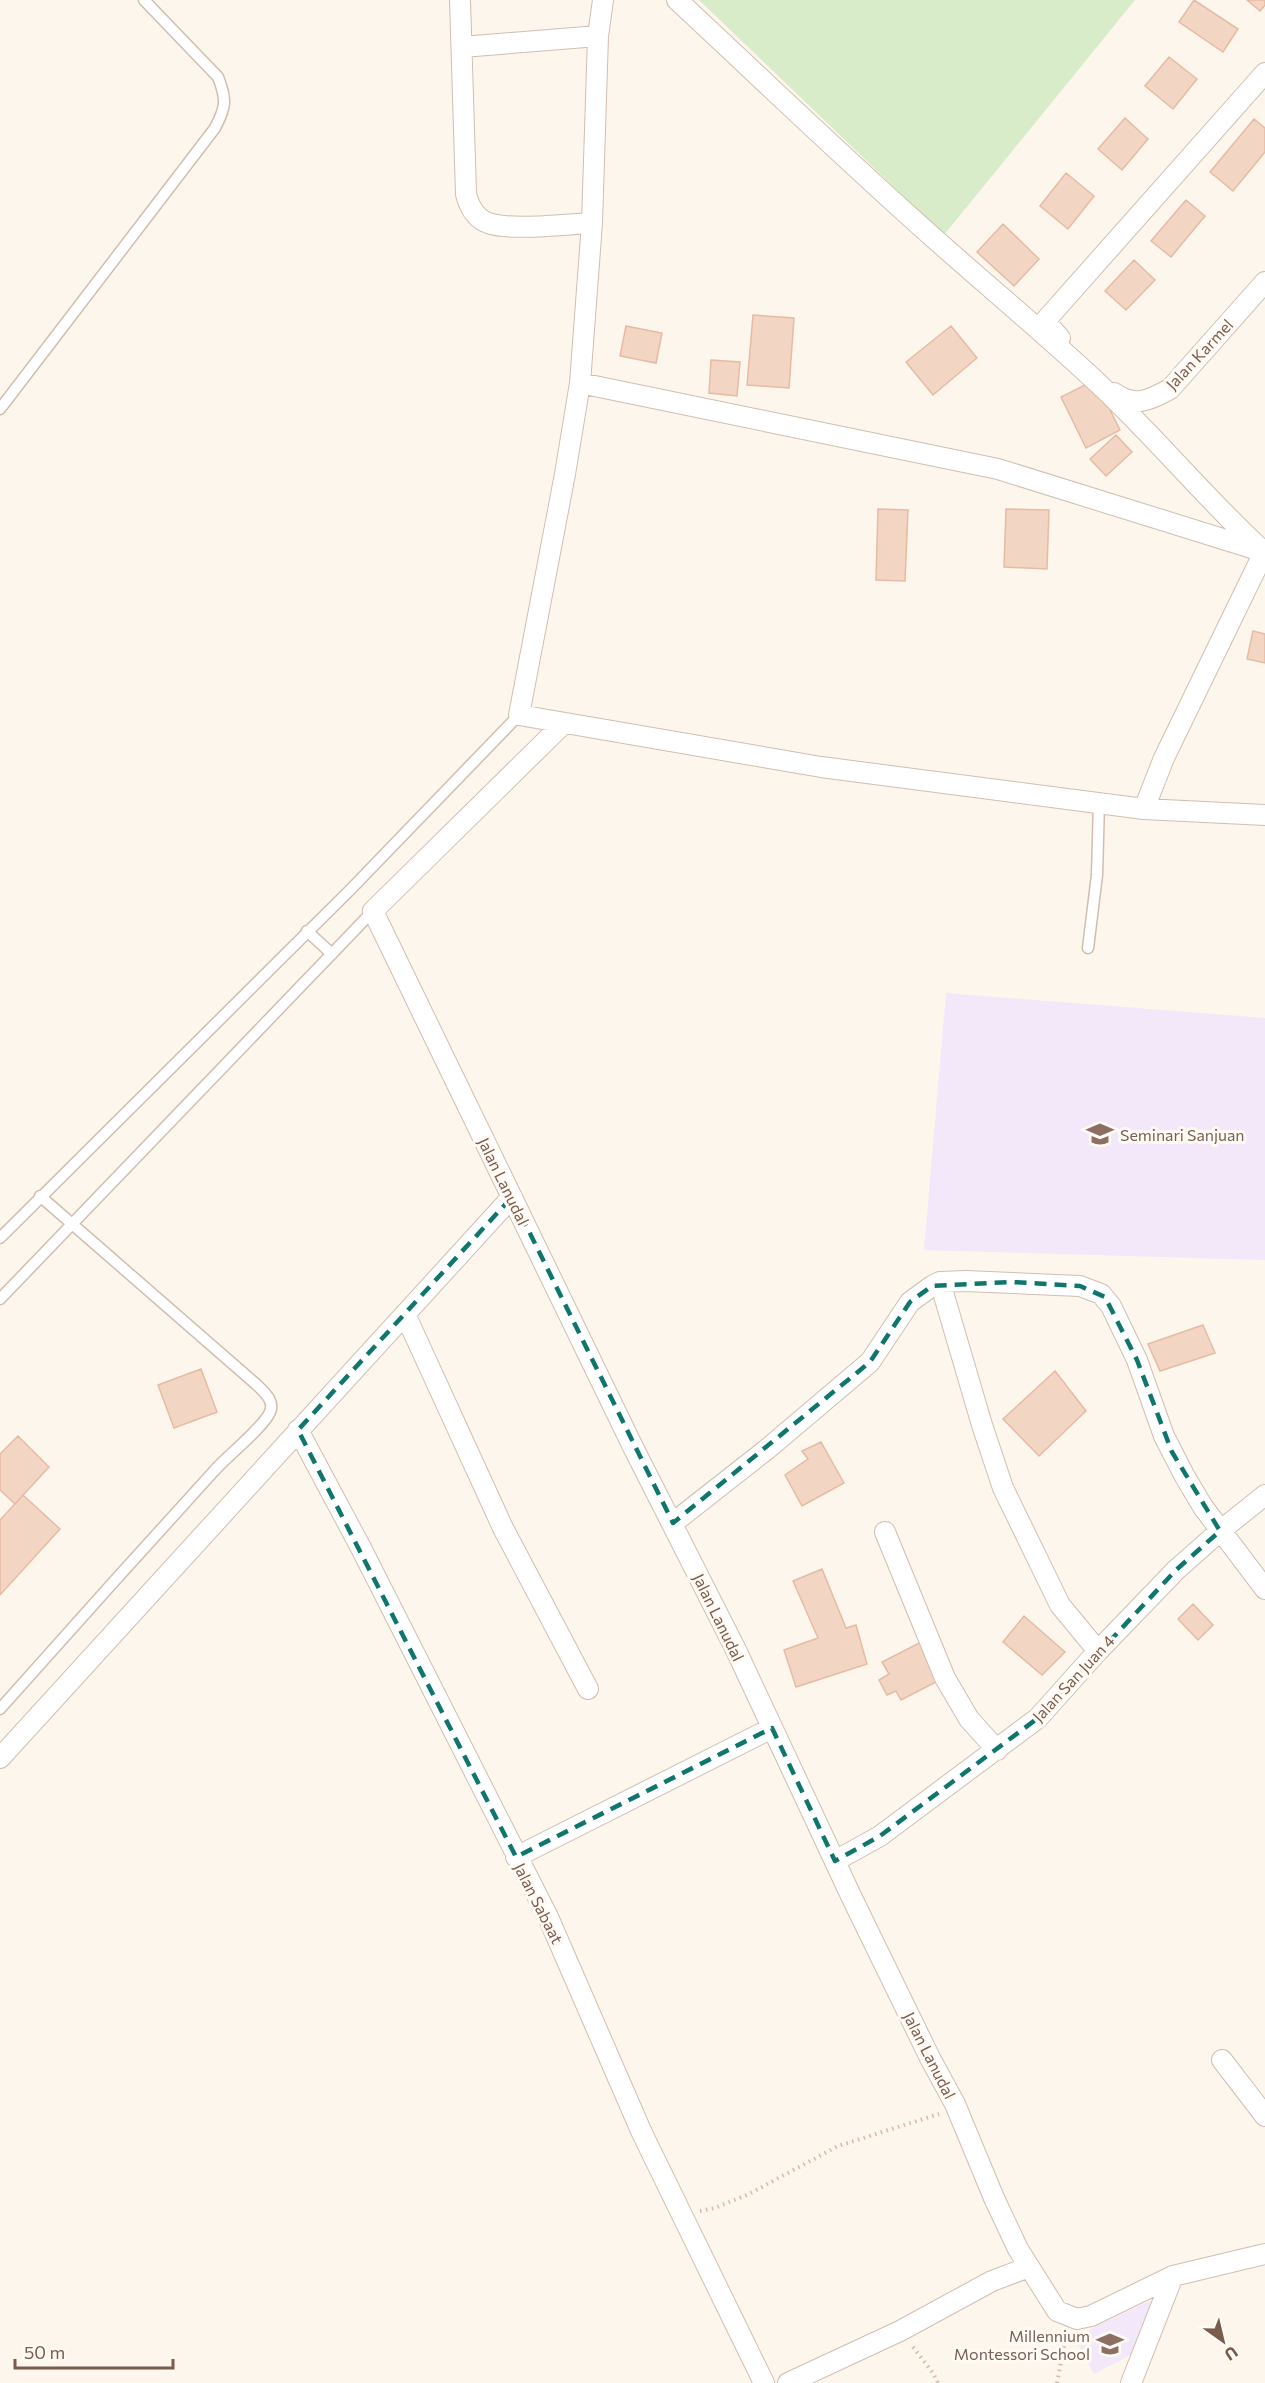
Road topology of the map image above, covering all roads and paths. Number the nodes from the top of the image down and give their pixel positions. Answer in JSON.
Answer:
{"nodes":[{"id":1,"x":144,"y":0,"type":"edge"},
{"id":2,"x":460,"y":0,"type":"edge"},
{"id":3,"x":603,"y":0,"type":"edge"},
{"id":4,"x":676,"y":0,"type":"edge"},
{"id":5,"x":598,"y":36,"type":"junction"},
{"id":6,"x":462,"y":47,"type":"junction"},
{"id":7,"x":1265,"y":73,"type":"edge"},
{"id":8,"x":592,"y":223,"type":"junction"},
{"id":9,"x":1265,"y":282,"type":"edge"},
{"id":10,"x":580,"y":383,"type":"junction"},
{"id":11,"x":0,"y":409,"type":"edge"},
{"id":12,"x":1264,"y":551,"type":"edge"},
{"id":13,"x":519,"y":715,"type":"junction"},
{"id":14,"x":562,"y":724,"type":"junction"},
{"id":15,"x":1099,"y":802,"type":"junction"},
{"id":16,"x":1144,"y":809,"type":"junction"},
{"id":17,"x":1265,"y":815,"type":"edge"},
{"id":18,"x":373,"y":912,"type":"junction"},
{"id":19,"x":308,"y":931,"type":"junction"},
{"id":20,"x":1088,"y":948,"type":"dead end"},
{"id":21,"x":332,"y":954,"type":"junction"},
{"id":22,"x":40,"y":1196,"type":"junction"},
{"id":23,"x":512,"y":1197,"type":"junction"},
{"id":24,"x":73,"y":1223,"type":"junction"},
{"id":25,"x":0,"y":1238,"type":"edge"},
{"id":26,"x":940,"y":1282,"type":"junction"},
{"id":27,"x":0,"y":1299,"type":"edge"},
{"id":28,"x":405,"y":1314,"type":"junction"},
{"id":29,"x":298,"y":1430,"type":"junction"},
{"id":30,"x":1265,"y":1495,"type":"edge"},
{"id":31,"x":673,"y":1523,"type":"junction"},
{"id":32,"x":1220,"y":1531,"type":"junction"},
{"id":33,"x":885,"y":1532,"type":"dead end"},
{"id":34,"x":1265,"y":1590,"type":"edge"},
{"id":35,"x":1098,"y":1651,"type":"junction"},
{"id":36,"x":588,"y":1689,"type":"dead end"},
{"id":37,"x":0,"y":1709,"type":"edge"},
{"id":38,"x":772,"y":1728,"type":"junction"},
{"id":39,"x":997,"y":1750,"type":"junction"},
{"id":40,"x":0,"y":1758,"type":"edge"},
{"id":41,"x":516,"y":1857,"type":"junction"},
{"id":42,"x":835,"y":1861,"type":"junction"},
{"id":43,"x":1222,"y":2060,"type":"dead end"},
{"id":44,"x":956,"y":2104,"type":"junction"},
{"id":45,"x":1265,"y":2116,"type":"edge"},
{"id":46,"x":682,"y":2215,"type":"junction"},
{"id":47,"x":1265,"y":2254,"type":"edge"},
{"id":48,"x":1029,"y":2267,"type":"junction"},
{"id":49,"x":1173,"y":2276,"type":"junction"},
{"id":50,"x":1069,"y":2316,"type":"junction"},
{"id":51,"x":900,"y":2331,"type":"junction"},
{"id":52,"x":764,"y":2383,"type":"edge"},
{"id":53,"x":788,"y":2383,"type":"edge"},
{"id":54,"x":938,"y":2383,"type":"edge"},
{"id":55,"x":1057,"y":2383,"type":"edge"},
{"id":56,"x":1131,"y":2383,"type":"edge"}],
"edges":[{"from":1,"to":11,"type":"lane"},
{"from":2,"to":6,"type":"street"},
{"from":3,"to":5,"type":"street"},
{"from":4,"to":12,"type":"street"},
{"from":5,"to":6,"type":"street"},
{"from":5,"to":8,"type":"street"},
{"from":6,"to":8,"type":"street"},
{"from":7,"to":9,"type":"street","name":"Jalan Karmel"},
{"from":8,"to":10,"type":"street"},
{"from":10,"to":12,"type":"street"},
{"from":10,"to":13,"type":"street"},
{"from":12,"to":16,"type":"street"},
{"from":13,"to":14,"type":"street"},
{"from":13,"to":19,"type":"lane"},
{"from":14,"to":15,"type":"street"},
{"from":14,"to":18,"type":"street"},
{"from":15,"to":16,"type":"street"},
{"from":15,"to":20,"type":"lane"},
{"from":16,"to":17,"type":"street"},
{"from":18,"to":21,"type":"lane"},
{"from":18,"to":23,"type":"street","name":"Jalan Lanudal"},
{"from":19,"to":21,"type":"lane"},
{"from":19,"to":22,"type":"lane"},
{"from":21,"to":24,"type":"lane"},
{"from":22,"to":24,"type":"lane"},
{"from":22,"to":25,"type":"lane"},
{"from":23,"to":28,"type":"street"},
{"from":23,"to":31,"type":"street","name":"Jalan Lanudal"},
{"from":24,"to":27,"type":"lane"},
{"from":24,"to":37,"type":"lane"},
{"from":26,"to":31,"type":"street"},
{"from":26,"to":32,"type":"street"},
{"from":26,"to":35,"type":"street"},
{"from":28,"to":29,"type":"street"},
{"from":28,"to":36,"type":"street"},
{"from":29,"to":40,"type":"street"},
{"from":29,"to":41,"type":"street","name":"Jalan Sabaat"},
{"from":30,"to":32,"type":"street","name":"Jalan San Juan 4"},
{"from":31,"to":38,"type":"street","name":"Jalan Lanudal"},
{"from":32,"to":34,"type":"street"},
{"from":32,"to":35,"type":"street","name":"Jalan San Juan 4"},
{"from":33,"to":39,"type":"street"},
{"from":35,"to":39,"type":"street","name":"Jalan San Juan 4"},
{"from":38,"to":41,"type":"street"},
{"from":38,"to":42,"type":"street","name":"Jalan Lanudal"},
{"from":39,"to":42,"type":"street","name":"Jalan San Juan 4"},
{"from":41,"to":46,"type":"street","name":"Jalan Sabaat"},
{"from":42,"to":44,"type":"street","name":"Jalan Lanudal"},
{"from":43,"to":45,"type":"street"},
{"from":44,"to":46,"type":"path"},
{"from":44,"to":48,"type":"street","name":"Jalan Lanudal"},
{"from":46,"to":52,"type":"street","name":"Jalan Sabaat"},
{"from":47,"to":49,"type":"street"},
{"from":48,"to":50,"type":"street","name":"Jalan Lanudal"},
{"from":48,"to":51,"type":"street"},
{"from":49,"to":50,"type":"street"},
{"from":49,"to":56,"type":"street"},
{"from":50,"to":55,"type":"path"},
{"from":51,"to":53,"type":"street"},
{"from":51,"to":54,"type":"path"}]}
